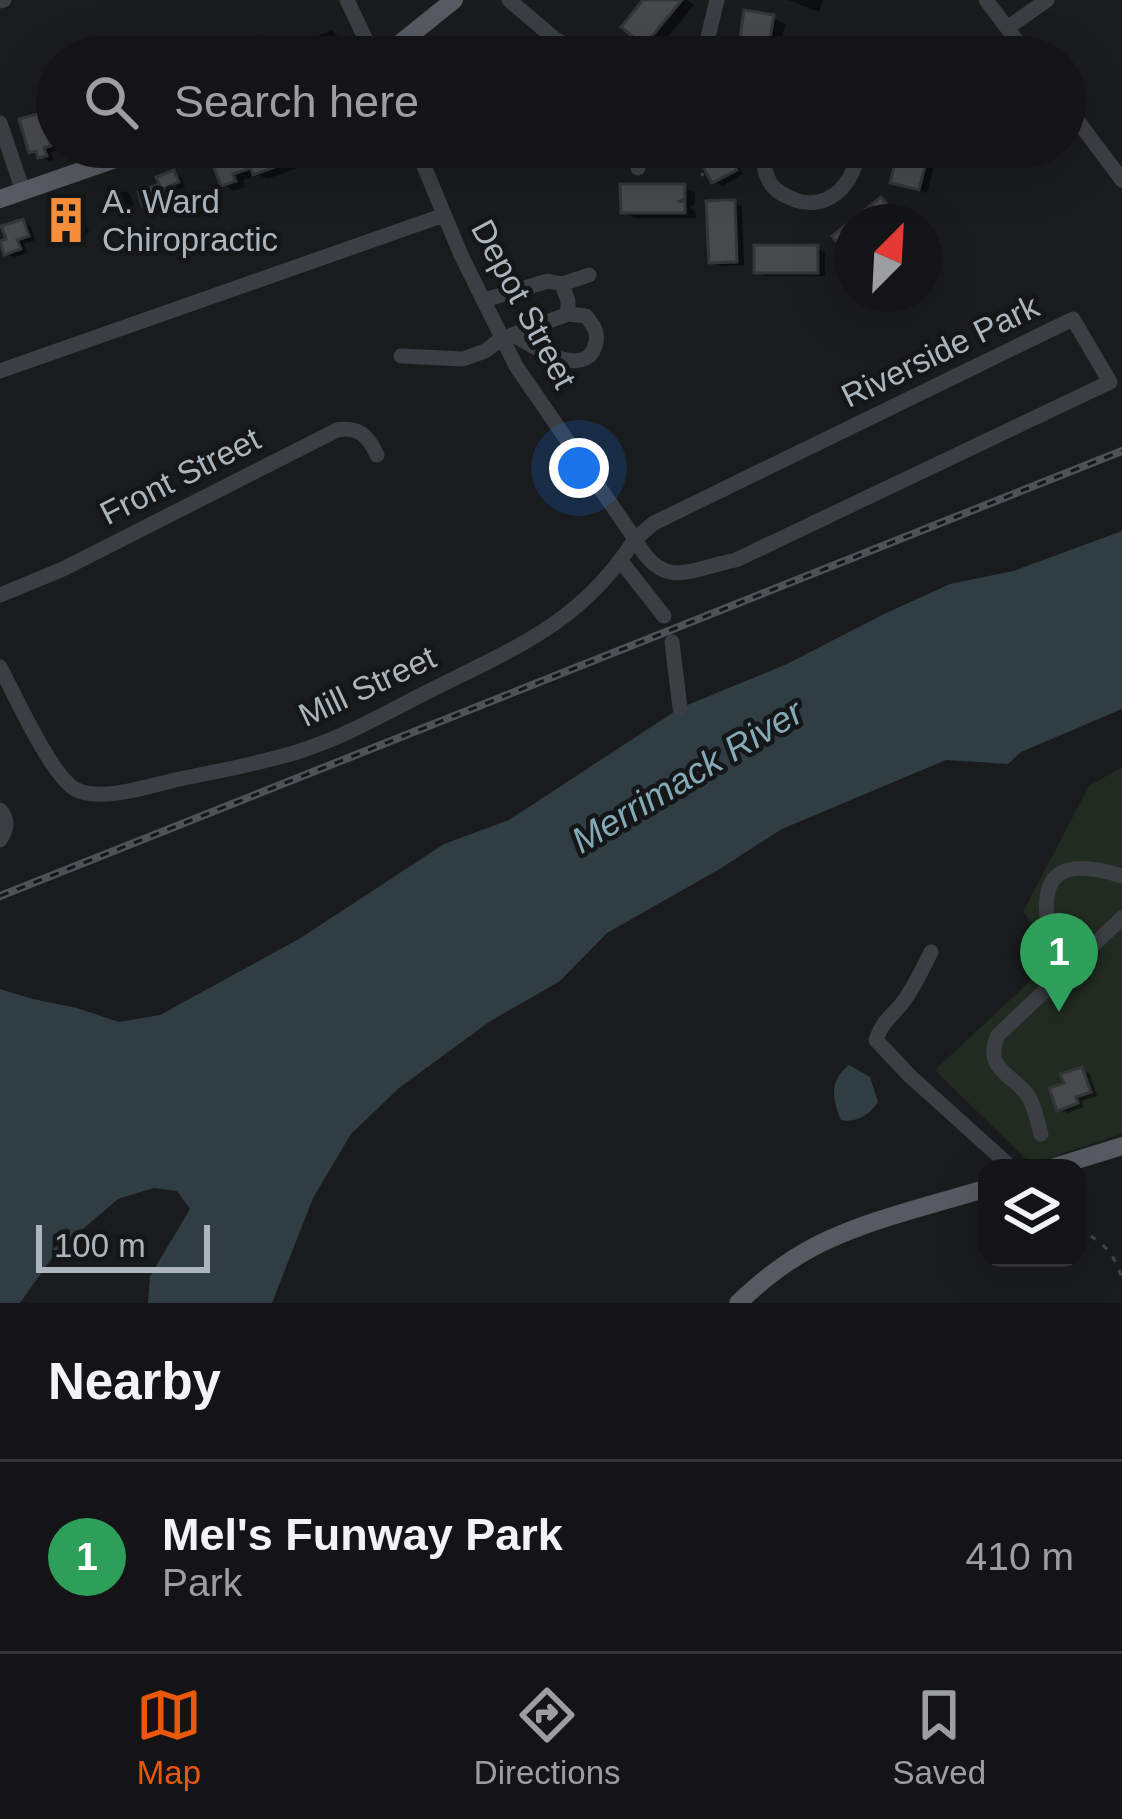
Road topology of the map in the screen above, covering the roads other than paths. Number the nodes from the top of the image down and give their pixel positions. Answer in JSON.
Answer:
{"nodes":[{"id":1,"x":347,"y":0,"type":"edge"},
{"id":2,"x":454,"y":0,"type":"edge"},
{"id":3,"x":509,"y":0,"type":"edge"},
{"id":4,"x":717,"y":0,"type":"edge"},
{"id":5,"x":986,"y":0,"type":"edge"},
{"id":6,"x":1047,"y":0,"type":"edge"},
{"id":7,"x":1007,"y":28,"type":"junction"},
{"id":8,"x":367,"y":36,"type":"edge"},
{"id":9,"x":422,"y":36,"type":"edge"},
{"id":10,"x":551,"y":36,"type":"edge"},
{"id":11,"x":708,"y":36,"type":"edge"},
{"id":12,"x":1013,"y":36,"type":"edge"},
{"id":13,"x":0,"y":122,"type":"edge"},
{"id":14,"x":1086,"y":131,"type":"edge"},
{"id":15,"x":89,"y":168,"type":"edge"},
{"id":16,"x":425,"y":168,"type":"edge"},
{"id":17,"x":765,"y":168,"type":"edge"},
{"id":18,"x":855,"y":168,"type":"edge"},
{"id":19,"x":1121,"y":176,"type":"edge"},
{"id":20,"x":23,"y":191,"type":"junction"},
{"id":21,"x":0,"y":199,"type":"edge"},
{"id":22,"x":444,"y":215,"type":"junction"},
{"id":23,"x":589,"y":275,"type":"dead end"},
{"id":24,"x":562,"y":284,"type":"junction"},
{"id":25,"x":484,"y":300,"type":"junction"},
{"id":26,"x":568,"y":314,"type":"junction"},
{"id":27,"x":507,"y":337,"type":"junction"},
{"id":28,"x":401,"y":356,"type":"dead end"},
{"id":29,"x":0,"y":371,"type":"edge"},
{"id":30,"x":377,"y":454,"type":"dead end"},
{"id":31,"x":635,"y":539,"type":"junction"},
{"id":32,"x":620,"y":560,"type":"junction"},
{"id":33,"x":0,"y":595,"type":"edge"},
{"id":34,"x":664,"y":616,"type":"dead end"},
{"id":35,"x":672,"y":642,"type":"dead end"},
{"id":36,"x":0,"y":667,"type":"edge"},
{"id":37,"x":680,"y":708,"type":"dead end"},
{"id":38,"x":0,"y":810,"type":"edge"},
{"id":39,"x":0,"y":840,"type":"edge"},
{"id":40,"x":1122,"y":876,"type":"edge"},
{"id":41,"x":1122,"y":918,"type":"edge"},
{"id":42,"x":932,"y":952,"type":"dead end"},
{"id":43,"x":1058,"y":978,"type":"junction"},
{"id":44,"x":1041,"y":1134,"type":"dead end"},
{"id":45,"x":1122,"y":1146,"type":"edge"},
{"id":46,"x":1002,"y":1159,"type":"edge"},
{"id":47,"x":1080,"y":1159,"type":"edge"},
{"id":48,"x":978,"y":1191,"type":"edge"},
{"id":49,"x":738,"y":1303,"type":"edge"}],
"edges":[{"from":1,"to":8,"type":"street"},
{"from":2,"to":9,"type":"main road"},
{"from":3,"to":10,"type":"street"},
{"from":4,"to":11,"type":"street"},
{"from":5,"to":7,"type":"street"},
{"from":6,"to":7,"type":"street"},
{"from":7,"to":12,"type":"street"},
{"from":13,"to":20,"type":"street"},
{"from":14,"to":19,"type":"street"},
{"from":15,"to":20,"type":"main road"},
{"from":16,"to":22,"type":"street","name":"Depot Street"},
{"from":17,"to":18,"type":"street"},
{"from":20,"to":21,"type":"main road"},
{"from":22,"to":25,"type":"street","name":"Depot Street"},
{"from":22,"to":29,"type":"street"},
{"from":23,"to":24,"type":"street"},
{"from":24,"to":25,"type":"street"},
{"from":24,"to":26,"type":"street"},
{"from":25,"to":27,"type":"street","name":"Depot Street"},
{"from":26,"to":27,"type":"street"},
{"from":26,"to":27,"type":"street"},
{"from":27,"to":28,"type":"street"},
{"from":27,"to":31,"type":"street","name":"Depot Street"},
{"from":30,"to":33,"type":"street","name":"Front Street"},
{"from":31,"to":31,"type":"street","name":"Riverside Park"},
{"from":31,"to":32,"type":"street","name":"Mill Street"},
{"from":32,"to":34,"type":"street"},
{"from":32,"to":36,"type":"street","name":"Mill Street"},
{"from":35,"to":37,"type":"street"},
{"from":38,"to":39,"type":"street"},
{"from":40,"to":43,"type":"street"},
{"from":41,"to":43,"type":"street"},
{"from":42,"to":46,"type":"street"},
{"from":43,"to":44,"type":"street"},
{"from":45,"to":47,"type":"main road"},
{"from":48,"to":49,"type":"main road"}]}
